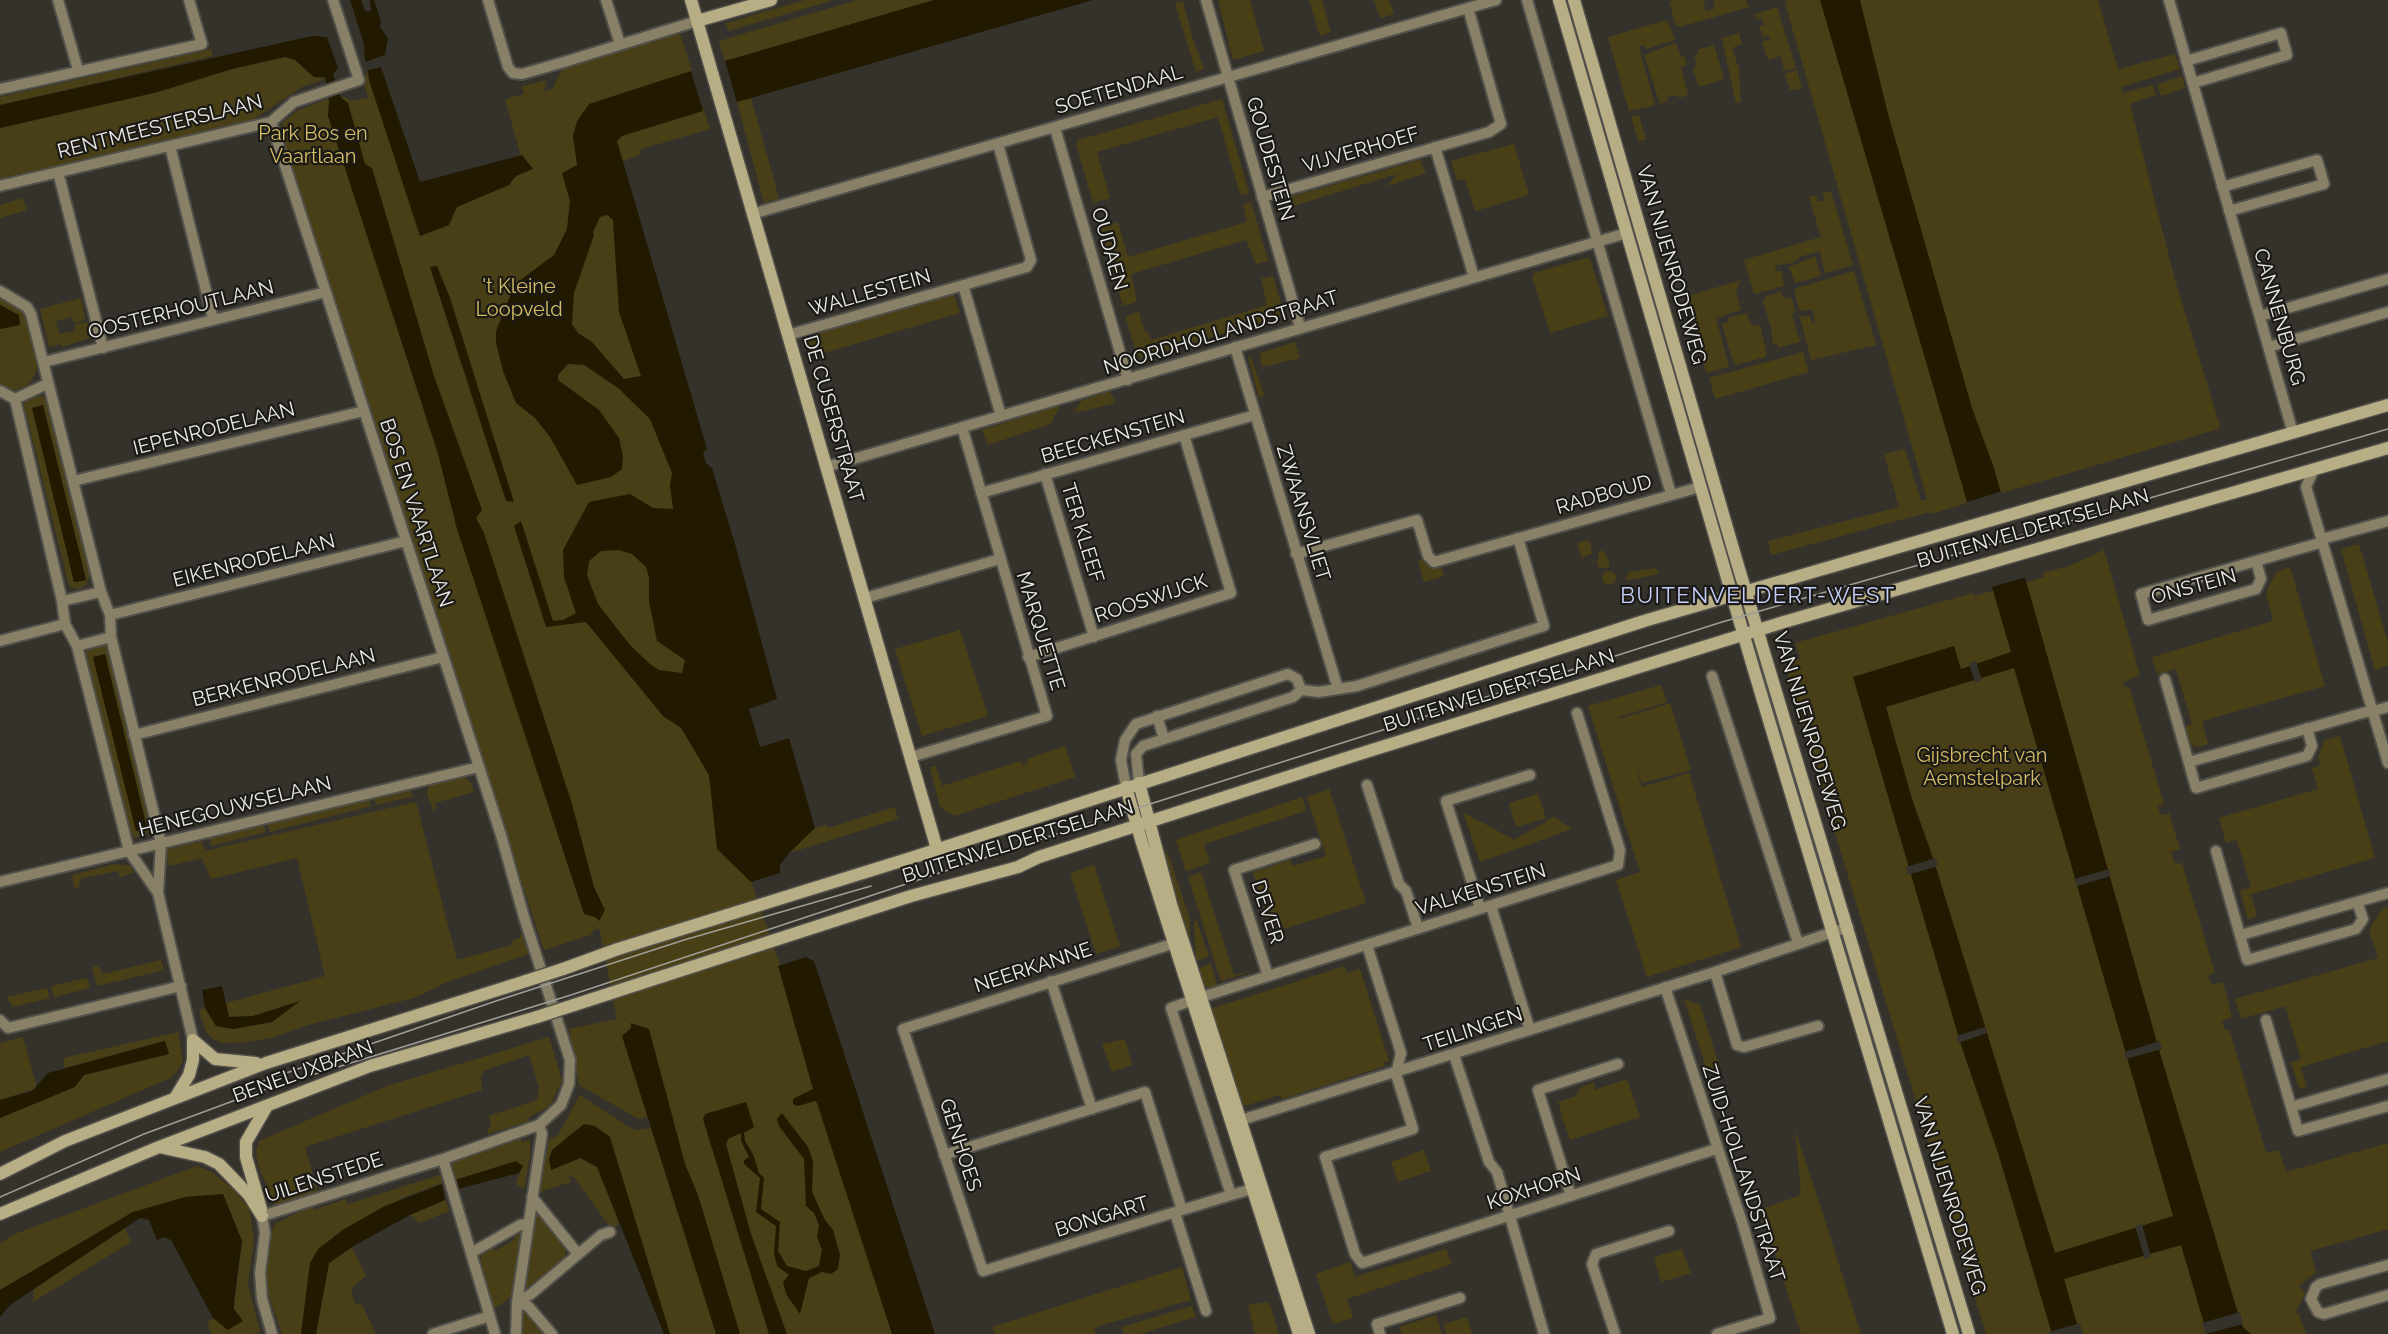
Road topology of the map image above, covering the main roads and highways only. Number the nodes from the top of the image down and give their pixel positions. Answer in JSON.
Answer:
{"nodes":[{"id":1,"x":691,"y":0,"type":"edge"},
{"id":2,"x":771,"y":0,"type":"edge"},
{"id":3,"x":1559,"y":0,"type":"edge"},
{"id":4,"x":1574,"y":0,"type":"edge"},
{"id":5,"x":697,"y":21,"type":"junction"},
{"id":6,"x":2388,"y":405,"type":"edge"},
{"id":7,"x":2388,"y":448,"type":"edge"},
{"id":8,"x":1745,"y":590,"type":"junction"},
{"id":9,"x":1732,"y":594,"type":"junction"},
{"id":10,"x":1758,"y":630,"type":"junction"},
{"id":11,"x":1744,"y":635,"type":"junction"},
{"id":12,"x":1139,"y":783,"type":"junction"},
{"id":13,"x":1126,"y":787,"type":"junction"},
{"id":14,"x":1143,"y":824,"type":"junction"},
{"id":15,"x":937,"y":849,"type":"junction"},
{"id":16,"x":618,"y":949,"type":"joint"},
{"id":17,"x":627,"y":988,"type":"joint"},
{"id":18,"x":266,"y":1063,"type":"junction"},
{"id":19,"x":175,"y":1098,"type":"junction"},
{"id":20,"x":267,"y":1106,"type":"junction"},
{"id":21,"x":159,"y":1147,"type":"junction"},
{"id":22,"x":0,"y":1174,"type":"edge"},
{"id":23,"x":1257,"y":1187,"type":"junction"},
{"id":24,"x":0,"y":1214,"type":"edge"},
{"id":25,"x":1299,"y":1334,"type":"edge"},
{"id":26,"x":1309,"y":1334,"type":"edge"},
{"id":27,"x":1953,"y":1334,"type":"edge"},
{"id":28,"x":1970,"y":1334,"type":"edge"}],
"edges":[{"from":1,"to":5,"type":"main road","name":"DE CUSERSTRAAT"},
{"from":2,"to":5,"type":"main road"},
{"from":3,"to":9,"type":"main road","name":"VAN NIJENRODEWEG"},
{"from":4,"to":8,"type":"main road","name":"VAN NIJENRODEWEG"},
{"from":5,"to":15,"type":"main road","name":"DE CUSERSTRAAT"},
{"from":6,"to":8,"type":"main road","name":"BUITENVELDERTSELAAN"},
{"from":7,"to":10,"type":"main road","name":"BUITENVELDERTSELAAN"},
{"from":8,"to":9,"type":"main road","name":"BUITENVELDERTSELAAN"},
{"from":8,"to":10,"type":"main road","name":"VAN NIJENRODEWEG"},
{"from":9,"to":11,"type":"main road","name":"VAN NIJENRODEWEG"},
{"from":9,"to":12,"type":"main road","name":"BUITENVELDERTSELAAN"},
{"from":10,"to":11,"type":"main road","name":"BUITENVELDERTSELAAN"},
{"from":10,"to":28,"type":"main road","name":"VAN NIJENRODEWEG"},
{"from":11,"to":14,"type":"main road","name":"BUITENVELDERTSELAAN"},
{"from":11,"to":27,"type":"main road","name":"VAN NIJENRODEWEG"},
{"from":12,"to":13,"type":"main road","name":"BUITENVELDERTSELAAN"},
{"from":12,"to":14,"type":"main road"},
{"from":13,"to":14,"type":"main road"},
{"from":13,"to":15,"type":"main road","name":"BUITENVELDERTSELAAN"},
{"from":14,"to":17,"type":"main road","name":"BUITENVELDERTSELAAN"},
{"from":14,"to":23,"type":"main road"},
{"from":15,"to":16,"type":"main road","name":"BUITENVELDERTSELAAN"},
{"from":16,"to":18,"type":"main road","name":"BENELUXBAAN","bridge":true},
{"from":17,"to":20,"type":"main road","name":"BENELUXBAAN","bridge":true},
{"from":18,"to":19,"type":"main road","name":"BENELUXBAAN"},
{"from":18,"to":19,"type":"main road"},
{"from":19,"to":22,"type":"main road","name":"BENELUXBAAN"},
{"from":20,"to":21,"type":"main road","name":"BENELUXBAAN"},
{"from":20,"to":21,"type":"main road"},
{"from":21,"to":24,"type":"main road","name":"BENELUXBAAN"},
{"from":23,"to":25,"type":"main road"},
{"from":23,"to":26,"type":"main road"}]}
